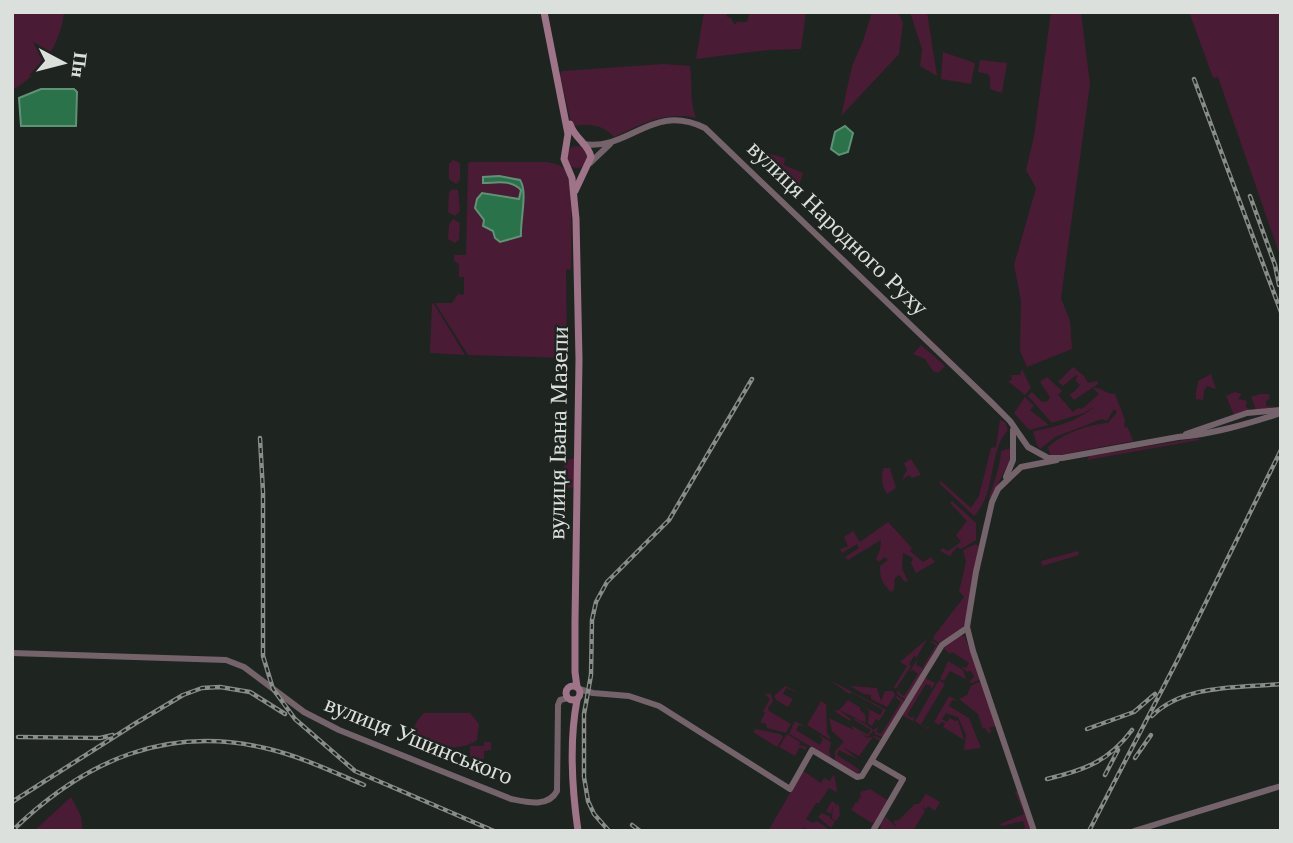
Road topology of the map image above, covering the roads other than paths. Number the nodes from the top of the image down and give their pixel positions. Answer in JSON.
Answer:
{"nodes":[{"id":1,"x":544,"y":12,"type":"edge"},
{"id":2,"x":562,"y":102,"type":"junction"},
{"id":3,"x":610,"y":143,"type":"junction"},
{"id":4,"x":582,"y":144,"type":"junction"},
{"id":5,"x":565,"y":150,"type":"junction"},
{"id":6,"x":589,"y":164,"type":"junction"},
{"id":7,"x":567,"y":166,"type":"junction"},
{"id":8,"x":575,"y":192,"type":"junction"},
{"id":9,"x":1281,"y":411,"type":"edge"},
{"id":10,"x":1013,"y":428,"type":"junction"},
{"id":11,"x":1030,"y":449,"type":"junction"},
{"id":12,"x":1013,"y":457,"type":"junction"},
{"id":13,"x":1062,"y":458,"type":"junction"},
{"id":14,"x":1024,"y":467,"type":"junction"},
{"id":15,"x":1003,"y":484,"type":"junction"},
{"id":16,"x":967,"y":628,"type":"junction"},
{"id":17,"x":12,"y":653,"type":"edge"},
{"id":18,"x":575,"y":694,"type":"junction"},
{"id":19,"x":872,"y":761,"type":"junction"},
{"id":20,"x":1281,"y":786,"type":"edge"},
{"id":21,"x":578,"y":831,"type":"edge"},
{"id":22,"x":873,"y":831,"type":"edge"},
{"id":23,"x":1034,"y":831,"type":"edge"},
{"id":24,"x":1134,"y":831,"type":"edge"}],
"edges":[{"from":1,"to":2,"type":"main road"},
{"from":2,"to":4,"type":"main road"},
{"from":2,"to":5,"type":"main road"},
{"from":3,"to":4,"type":"street","name":"вулиця Народного Руху"},
{"from":3,"to":6,"type":"street","name":"вулиця Народного Руху"},
{"from":3,"to":10,"type":"street","name":"вулиця Народного Руху"},
{"from":4,"to":5,"type":"main road"},
{"from":4,"to":6,"type":"main road"},
{"from":5,"to":7,"type":"main road"},
{"from":6,"to":7,"type":"main road"},
{"from":6,"to":8,"type":"main road","name":"вулиця Івана Мазепи"},
{"from":7,"to":8,"type":"main road","name":"вулиця Івана Мазепи"},
{"from":8,"to":18,"type":"main road","name":"вулиця Івана Мазепи"},
{"from":9,"to":13,"type":"street"},
{"from":10,"to":11,"type":"street","name":"вулиця Народного Руху"},
{"from":10,"to":12,"type":"street"},
{"from":11,"to":12,"type":"street"},
{"from":11,"to":13,"type":"street"},
{"from":11,"to":14,"type":"street"},
{"from":12,"to":14,"type":"street"},
{"from":12,"to":15,"type":"street"},
{"from":13,"to":14,"type":"street"},
{"from":14,"to":15,"type":"street"},
{"from":15,"to":16,"type":"street"},
{"from":16,"to":19,"type":"street"},
{"from":16,"to":23,"type":"street"},
{"from":17,"to":18,"type":"street","name":"вулиця Ушинського"},
{"from":18,"to":19,"type":"street"},
{"from":18,"to":21,"type":"main road","name":"вулиця Івана Мазепи"},
{"from":19,"to":22,"type":"street"},
{"from":20,"to":24,"type":"street"}]}
